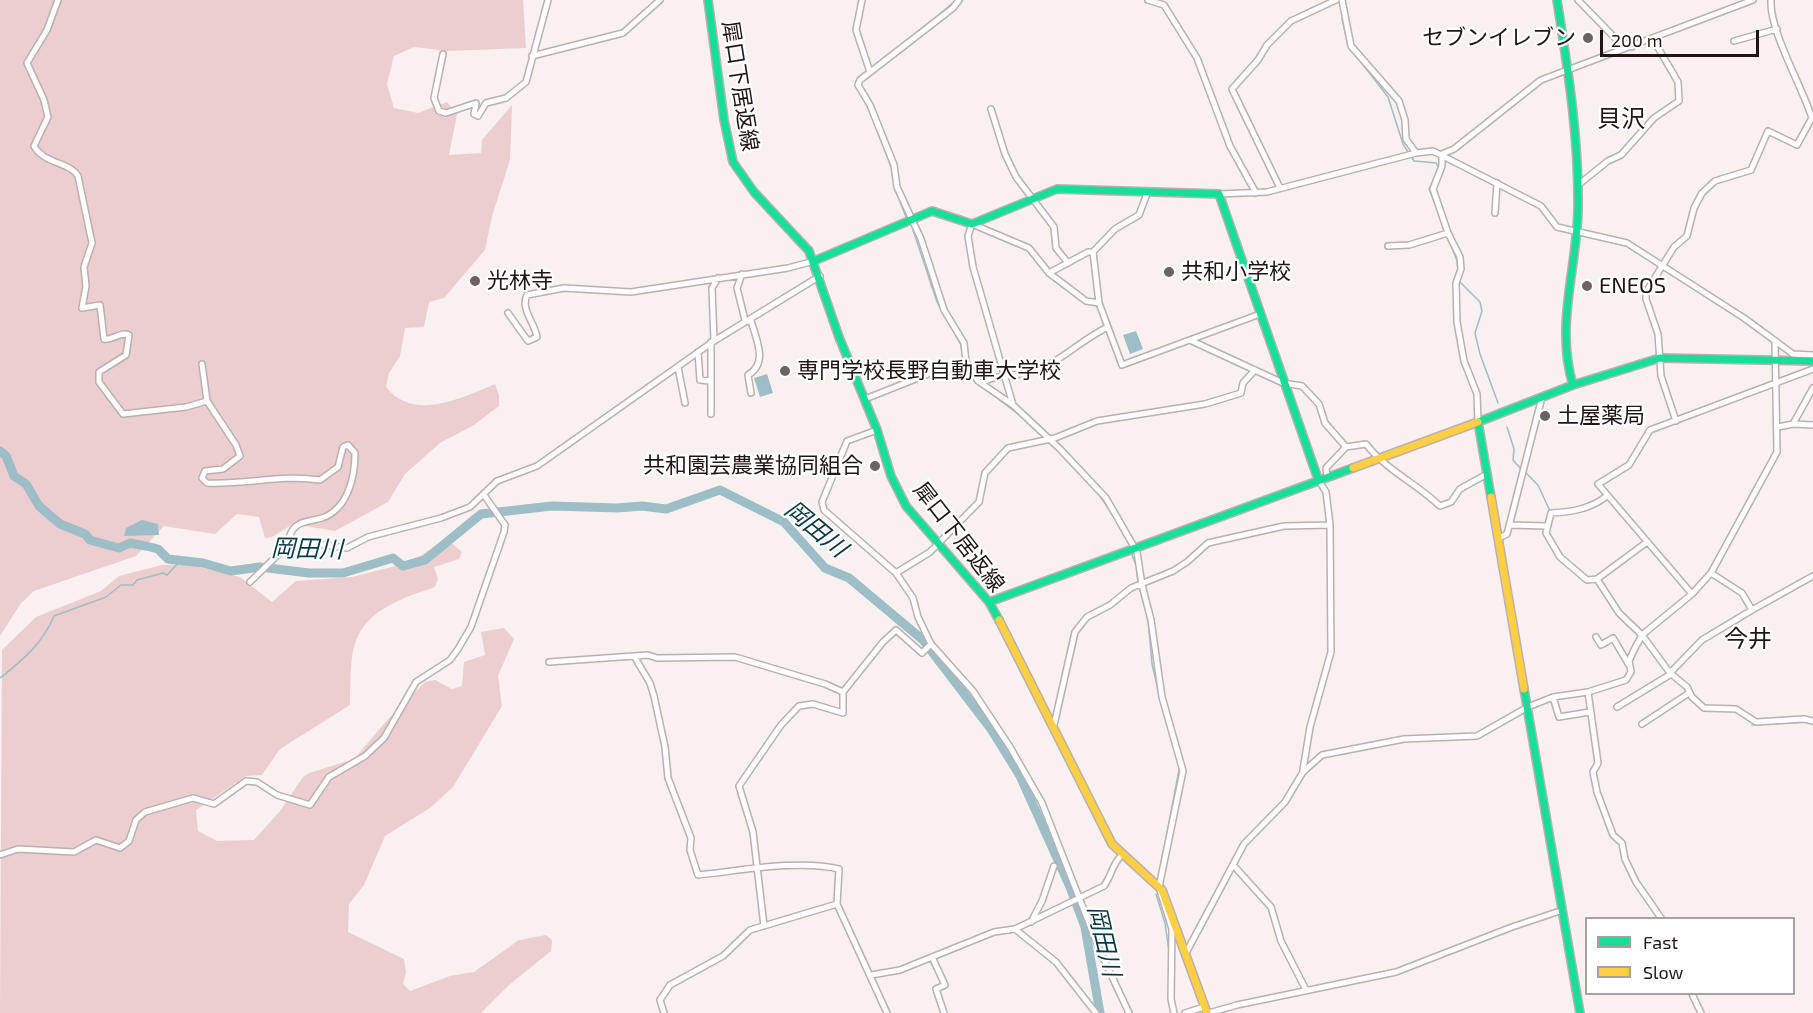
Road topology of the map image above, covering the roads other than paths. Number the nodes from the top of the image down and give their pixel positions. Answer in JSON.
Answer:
{"nodes":[{"id":1,"x":58,"y":0,"type":"edge"},
{"id":2,"x":548,"y":0,"type":"edge"},
{"id":3,"x":660,"y":0,"type":"edge"},
{"id":4,"x":708,"y":0,"type":"edge"},
{"id":5,"x":862,"y":0,"type":"edge"},
{"id":6,"x":959,"y":0,"type":"edge"},
{"id":7,"x":1148,"y":0,"type":"edge"},
{"id":8,"x":1336,"y":0,"type":"edge"},
{"id":9,"x":1342,"y":0,"type":"edge"},
{"id":10,"x":1557,"y":0,"type":"edge"},
{"id":11,"x":1578,"y":0,"type":"edge"},
{"id":12,"x":1771,"y":0,"type":"edge"},
{"id":13,"x":1749,"y":1,"type":"edge"},
{"id":14,"x":1777,"y":29,"type":"junction"},
{"id":15,"x":1653,"y":39,"type":"junction"},
{"id":16,"x":1734,"y":41,"type":"dead end"},
{"id":17,"x":1632,"y":47,"type":"junction"},
{"id":18,"x":443,"y":54,"type":"dead end"},
{"id":19,"x":532,"y":56,"type":"junction"},
{"id":20,"x":1568,"y":69,"type":"junction"},
{"id":21,"x":869,"y":70,"type":"junction"},
{"id":22,"x":991,"y":109,"type":"dead end"},
{"id":23,"x":1416,"y":153,"type":"junction"},
{"id":24,"x":1442,"y":154,"type":"junction"},
{"id":25,"x":1497,"y":183,"type":"junction"},
{"id":26,"x":1578,"y":185,"type":"junction"},
{"id":27,"x":1280,"y":188,"type":"junction"},
{"id":28,"x":1148,"y":191,"type":"junction"},
{"id":29,"x":1256,"y":193,"type":"junction"},
{"id":30,"x":1219,"y":194,"type":"junction"},
{"id":31,"x":1032,"y":199,"type":"junction"},
{"id":32,"x":1495,"y":213,"type":"dead end"},
{"id":33,"x":910,"y":219,"type":"junction"},
{"id":34,"x":972,"y":224,"type":"junction"},
{"id":35,"x":1448,"y":233,"type":"junction"},
{"id":36,"x":1576,"y":233,"type":"junction"},
{"id":37,"x":1388,"y":246,"type":"dead end"},
{"id":38,"x":1093,"y":252,"type":"junction"},
{"id":39,"x":814,"y":261,"type":"junction"},
{"id":40,"x":1068,"y":263,"type":"junction"},
{"id":41,"x":1664,"y":265,"type":"junction"},
{"id":42,"x":1049,"y":273,"type":"junction"},
{"id":43,"x":742,"y":274,"type":"junction"},
{"id":44,"x":819,"y":276,"type":"junction"},
{"id":45,"x":718,"y":278,"type":"junction"},
{"id":46,"x":1099,"y":303,"type":"junction"},
{"id":47,"x":508,"y":313,"type":"dead end"},
{"id":48,"x":1260,"y":314,"type":"junction"},
{"id":49,"x":745,"y":320,"type":"junction"},
{"id":50,"x":1108,"y":327,"type":"junction"},
{"id":51,"x":1192,"y":341,"type":"junction"},
{"id":52,"x":1775,"y":341,"type":"junction"},
{"id":53,"x":712,"y":342,"type":"junction"},
{"id":54,"x":698,"y":352,"type":"junction"},
{"id":55,"x":1813,"y":355,"type":"edge"},
{"id":56,"x":1660,"y":358,"type":"junction"},
{"id":57,"x":1776,"y":360,"type":"junction"},
{"id":58,"x":966,"y":362,"type":"junction"},
{"id":59,"x":1813,"y":362,"type":"edge"},
{"id":60,"x":202,"y":364,"type":"dead end"},
{"id":61,"x":678,"y":367,"type":"junction"},
{"id":62,"x":1813,"y":369,"type":"edge"},
{"id":63,"x":1256,"y":370,"type":"junction"},
{"id":64,"x":1006,"y":377,"type":"junction"},
{"id":65,"x":710,"y":381,"type":"junction"},
{"id":66,"x":982,"y":383,"type":"junction"},
{"id":67,"x":1283,"y":383,"type":"junction"},
{"id":68,"x":1776,"y":383,"type":"junction"},
{"id":69,"x":1573,"y":385,"type":"junction"},
{"id":70,"x":1813,"y":388,"type":"edge"},
{"id":71,"x":751,"y":393,"type":"dead end"},
{"id":72,"x":1542,"y":397,"type":"junction"},
{"id":73,"x":865,"y":399,"type":"junction"},
{"id":74,"x":207,"y":401,"type":"junction"},
{"id":75,"x":685,"y":403,"type":"dead end"},
{"id":76,"x":1013,"y":405,"type":"junction"},
{"id":77,"x":711,"y":414,"type":"dead end"},
{"id":78,"x":1676,"y":421,"type":"junction"},
{"id":79,"x":1478,"y":422,"type":"junction"},
{"id":80,"x":1793,"y":424,"type":"junction"},
{"id":81,"x":1813,"y":425,"type":"edge"},
{"id":82,"x":1778,"y":427,"type":"junction"},
{"id":83,"x":877,"y":430,"type":"junction"},
{"id":84,"x":1049,"y":437,"type":"junction"},
{"id":85,"x":1346,"y":447,"type":"junction"},
{"id":86,"x":1376,"y":458,"type":"junction"},
{"id":87,"x":1487,"y":474,"type":"junction"},
{"id":88,"x":1327,"y":476,"type":"junction"},
{"id":89,"x":1318,"y":480,"type":"junction"},
{"id":90,"x":484,"y":495,"type":"junction"},
{"id":91,"x":1607,"y":496,"type":"junction"},
{"id":92,"x":1330,"y":525,"type":"junction"},
{"id":93,"x":1510,"y":525,"type":"junction"},
{"id":94,"x":1547,"y":526,"type":"junction"},
{"id":95,"x":1499,"y":537,"type":"junction"},
{"id":96,"x":292,"y":541,"type":"junction"},
{"id":97,"x":1647,"y":542,"type":"junction"},
{"id":98,"x":939,"y":544,"type":"junction"},
{"id":99,"x":1135,"y":548,"type":"junction"},
{"id":100,"x":896,"y":573,"type":"junction"},
{"id":101,"x":1711,"y":573,"type":"junction"},
{"id":102,"x":1813,"y":576,"type":"edge"},
{"id":103,"x":1598,"y":579,"type":"junction"},
{"id":104,"x":250,"y":582,"type":"dead end"},
{"id":105,"x":1139,"y":586,"type":"junction"},
{"id":106,"x":1692,"y":594,"type":"junction"},
{"id":107,"x":989,"y":602,"type":"junction"},
{"id":108,"x":1752,"y":610,"type":"junction"},
{"id":109,"x":1642,"y":635,"type":"junction"},
{"id":110,"x":1596,"y":637,"type":"dead end"},
{"id":111,"x":931,"y":644,"type":"junction"},
{"id":112,"x":634,"y":657,"type":"junction"},
{"id":113,"x":549,"y":662,"type":"dead end"},
{"id":114,"x":1629,"y":665,"type":"junction"},
{"id":115,"x":1671,"y":674,"type":"junction"},
{"id":116,"x":843,"y":692,"type":"junction"},
{"id":117,"x":1588,"y":692,"type":"junction"},
{"id":118,"x":1689,"y":693,"type":"junction"},
{"id":119,"x":1553,"y":697,"type":"junction"},
{"id":120,"x":1528,"y":707,"type":"junction"},
{"id":121,"x":1617,"y":707,"type":"dead end"},
{"id":122,"x":1590,"y":712,"type":"junction"},
{"id":123,"x":1813,"y":721,"type":"edge"},
{"id":124,"x":1642,"y":724,"type":"dead end"},
{"id":125,"x":1054,"y":725,"type":"junction"},
{"id":126,"x":1303,"y":772,"type":"junction"},
{"id":127,"x":0,"y":855,"type":"edge"},
{"id":128,"x":1122,"y":855,"type":"junction"},
{"id":129,"x":1054,"y":866,"type":"dead end"},
{"id":130,"x":1233,"y":866,"type":"junction"},
{"id":131,"x":757,"y":869,"type":"junction"},
{"id":132,"x":1160,"y":887,"type":"junction"},
{"id":133,"x":1079,"y":898,"type":"junction"},
{"id":134,"x":837,"y":904,"type":"junction"},
{"id":135,"x":1563,"y":910,"type":"junction"},
{"id":136,"x":1660,"y":917,"type":"edge"},
{"id":137,"x":1030,"y":922,"type":"junction"},
{"id":138,"x":764,"y":926,"type":"junction"},
{"id":139,"x":1015,"y":928,"type":"junction"},
{"id":140,"x":1186,"y":953,"type":"junction"},
{"id":141,"x":932,"y":957,"type":"junction"},
{"id":142,"x":871,"y":975,"type":"junction"},
{"id":143,"x":1305,"y":990,"type":"junction"},
{"id":144,"x":1693,"y":995,"type":"edge"},
{"id":145,"x":1207,"y":1011,"type":"edge"},
{"id":146,"x":1095,"y":1012,"type":"edge"},
{"id":147,"x":664,"y":1013,"type":"edge"},
{"id":148,"x":887,"y":1013,"type":"edge"},
{"id":149,"x":944,"y":1013,"type":"edge"},
{"id":150,"x":1129,"y":1013,"type":"edge"},
{"id":151,"x":1173,"y":1013,"type":"edge"},
{"id":152,"x":1185,"y":1013,"type":"edge"},
{"id":153,"x":1580,"y":1013,"type":"edge"},
{"id":154,"x":1701,"y":1013,"type":"edge"}],
"edges":[{"from":1,"to":74,"type":"street"},
{"from":2,"to":19,"type":"street"},
{"from":3,"to":19,"type":"street"},
{"from":4,"to":39,"type":"street","name":"犀口下居返線"},
{"from":5,"to":21,"type":"street"},
{"from":6,"to":21,"type":"street"},
{"from":7,"to":29,"type":"street"},
{"from":8,"to":27,"type":"street"},
{"from":9,"to":23,"type":"street"},
{"from":10,"to":20,"type":"street"},
{"from":11,"to":17,"type":"street"},
{"from":12,"to":14,"type":"street"},
{"from":13,"to":15,"type":"street"},
{"from":14,"to":16,"type":"street"},
{"from":14,"to":41,"type":"street"},
{"from":15,"to":17,"type":"street"},
{"from":15,"to":26,"type":"street"},
{"from":17,"to":20,"type":"street"},
{"from":18,"to":19,"type":"street"},
{"from":20,"to":24,"type":"street"},
{"from":20,"to":26,"type":"street"},
{"from":21,"to":33,"type":"street"},
{"from":22,"to":31,"type":"street"},
{"from":23,"to":24,"type":"street"},
{"from":23,"to":27,"type":"street"},
{"from":24,"to":25,"type":"street"},
{"from":24,"to":35,"type":"street"},
{"from":25,"to":32,"type":"street"},
{"from":25,"to":36,"type":"street"},
{"from":26,"to":36,"type":"street"},
{"from":27,"to":29,"type":"street"},
{"from":28,"to":30,"type":"street"},
{"from":28,"to":31,"type":"street"},
{"from":28,"to":38,"type":"street"},
{"from":29,"to":30,"type":"street"},
{"from":30,"to":48,"type":"street"},
{"from":31,"to":34,"type":"street"},
{"from":31,"to":40,"type":"street"},
{"from":33,"to":34,"type":"street"},
{"from":33,"to":39,"type":"street"},
{"from":33,"to":58,"type":"street"},
{"from":34,"to":42,"type":"street"},
{"from":34,"to":64,"type":"street"},
{"from":35,"to":37,"type":"street"},
{"from":35,"to":79,"type":"street"},
{"from":36,"to":41,"type":"street"},
{"from":36,"to":69,"type":"street"},
{"from":38,"to":40,"type":"street"},
{"from":38,"to":46,"type":"street"},
{"from":39,"to":43,"type":"street"},
{"from":39,"to":44,"type":"street","name":"犀口下居返線"},
{"from":40,"to":42,"type":"street"},
{"from":41,"to":52,"type":"street"},
{"from":41,"to":56,"type":"street"},
{"from":42,"to":46,"type":"street"},
{"from":43,"to":45,"type":"street"},
{"from":43,"to":49,"type":"street"},
{"from":44,"to":49,"type":"street"},
{"from":44,"to":73,"type":"street","name":"犀口下居返線"},
{"from":45,"to":47,"type":"street"},
{"from":45,"to":53,"type":"street"},
{"from":46,"to":50,"type":"street"},
{"from":48,"to":51,"type":"street"},
{"from":48,"to":67,"type":"street"},
{"from":49,"to":53,"type":"street"},
{"from":49,"to":71,"type":"street"},
{"from":50,"to":51,"type":"street"},
{"from":50,"to":64,"type":"street"},
{"from":51,"to":63,"type":"street"},
{"from":52,"to":55,"type":"street"},
{"from":52,"to":57,"type":"street"},
{"from":53,"to":54,"type":"street"},
{"from":53,"to":65,"type":"street"},
{"from":54,"to":61,"type":"street"},
{"from":54,"to":65,"type":"street"},
{"from":56,"to":57,"type":"street"},
{"from":56,"to":69,"type":"street"},
{"from":56,"to":78,"type":"street"},
{"from":57,"to":59,"type":"street"},
{"from":57,"to":68,"type":"street"},
{"from":58,"to":66,"type":"street"},
{"from":58,"to":73,"type":"street"},
{"from":60,"to":74,"type":"street"},
{"from":61,"to":75,"type":"street"},
{"from":61,"to":90,"type":"street"},
{"from":62,"to":68,"type":"street"},
{"from":63,"to":67,"type":"street"},
{"from":63,"to":84,"type":"street"},
{"from":64,"to":66,"type":"street"},
{"from":64,"to":76,"type":"street"},
{"from":65,"to":77,"type":"street"},
{"from":66,"to":76,"type":"street"},
{"from":67,"to":85,"type":"street"},
{"from":67,"to":89,"type":"street"},
{"from":68,"to":78,"type":"street"},
{"from":68,"to":82,"type":"street"},
{"from":69,"to":72,"type":"street"},
{"from":70,"to":80,"type":"street"},
{"from":72,"to":79,"type":"street"},
{"from":72,"to":93,"type":"street"},
{"from":73,"to":83,"type":"street","name":"犀口下居返線"},
{"from":74,"to":96,"type":"street"},
{"from":76,"to":84,"type":"street"},
{"from":78,"to":91,"type":"street"},
{"from":79,"to":86,"type":"street"},
{"from":79,"to":87,"type":"street"},
{"from":80,"to":81,"type":"street"},
{"from":80,"to":82,"type":"street"},
{"from":82,"to":101,"type":"street"},
{"from":83,"to":98,"type":"street","name":"犀口下居返線"},
{"from":83,"to":100,"type":"street"},
{"from":84,"to":98,"type":"street"},
{"from":84,"to":99,"type":"street"},
{"from":85,"to":86,"type":"street"},
{"from":85,"to":88,"type":"street"},
{"from":86,"to":87,"type":"street"},
{"from":86,"to":88,"type":"street"},
{"from":87,"to":95,"type":"street"},
{"from":88,"to":89,"type":"street"},
{"from":89,"to":92,"type":"street"},
{"from":89,"to":99,"type":"street"},
{"from":90,"to":96,"type":"street"},
{"from":90,"to":127,"type":"street"},
{"from":91,"to":94,"type":"street"},
{"from":91,"to":97,"type":"street"},
{"from":92,"to":105,"type":"street"},
{"from":92,"to":126,"type":"street"},
{"from":93,"to":94,"type":"street"},
{"from":93,"to":95,"type":"street"},
{"from":94,"to":103,"type":"street"},
{"from":95,"to":120,"type":"street"},
{"from":96,"to":104,"type":"street"},
{"from":97,"to":103,"type":"street"},
{"from":97,"to":106,"type":"street"},
{"from":98,"to":100,"type":"street"},
{"from":98,"to":107,"type":"street","name":"犀口下居返線"},
{"from":99,"to":105,"type":"street"},
{"from":99,"to":107,"type":"street"},
{"from":100,"to":111,"type":"street"},
{"from":101,"to":106,"type":"street"},
{"from":101,"to":108,"type":"street"},
{"from":102,"to":108,"type":"street"},
{"from":103,"to":109,"type":"street"},
{"from":105,"to":125,"type":"street"},
{"from":105,"to":132,"type":"street"},
{"from":106,"to":109,"type":"street"},
{"from":107,"to":125,"type":"street","name":"犀口下居返線"},
{"from":108,"to":115,"type":"street"},
{"from":109,"to":114,"type":"street"},
{"from":109,"to":115,"type":"street"},
{"from":110,"to":114,"type":"street"},
{"from":111,"to":116,"type":"street"},
{"from":111,"to":133,"type":"street"},
{"from":112,"to":113,"type":"street"},
{"from":112,"to":116,"type":"street"},
{"from":112,"to":131,"type":"street"},
{"from":114,"to":117,"type":"street"},
{"from":115,"to":118,"type":"street"},
{"from":115,"to":121,"type":"street"},
{"from":116,"to":131,"type":"street"},
{"from":117,"to":119,"type":"street"},
{"from":117,"to":122,"type":"street"},
{"from":118,"to":123,"type":"street"},
{"from":118,"to":124,"type":"street"},
{"from":119,"to":120,"type":"street"},
{"from":119,"to":122,"type":"street"},
{"from":120,"to":126,"type":"street"},
{"from":120,"to":135,"type":"street"},
{"from":122,"to":136,"type":"street"},
{"from":125,"to":128,"type":"street","name":"犀口下居返線"},
{"from":126,"to":130,"type":"street"},
{"from":128,"to":132,"type":"street","name":"犀口下居返線"},
{"from":128,"to":133,"type":"street"},
{"from":129,"to":137,"type":"street"},
{"from":130,"to":140,"type":"street"},
{"from":130,"to":143,"type":"street"},
{"from":131,"to":134,"type":"street"},
{"from":131,"to":138,"type":"street"},
{"from":132,"to":140,"type":"street","name":"犀口下居返線"},
{"from":132,"to":151,"type":"street"},
{"from":133,"to":137,"type":"street"},
{"from":133,"to":150,"type":"street"},
{"from":134,"to":138,"type":"street"},
{"from":134,"to":142,"type":"street"},
{"from":135,"to":143,"type":"street"},
{"from":135,"to":153,"type":"street"},
{"from":137,"to":139,"type":"street"},
{"from":138,"to":147,"type":"street"},
{"from":139,"to":141,"type":"street"},
{"from":139,"to":146,"type":"street"},
{"from":140,"to":145,"type":"street","name":"犀口下居返線"},
{"from":141,"to":142,"type":"street"},
{"from":141,"to":149,"type":"street"},
{"from":142,"to":148,"type":"street"},
{"from":143,"to":145,"type":"street"},
{"from":144,"to":154,"type":"street"},
{"from":145,"to":152,"type":"street"}]}
